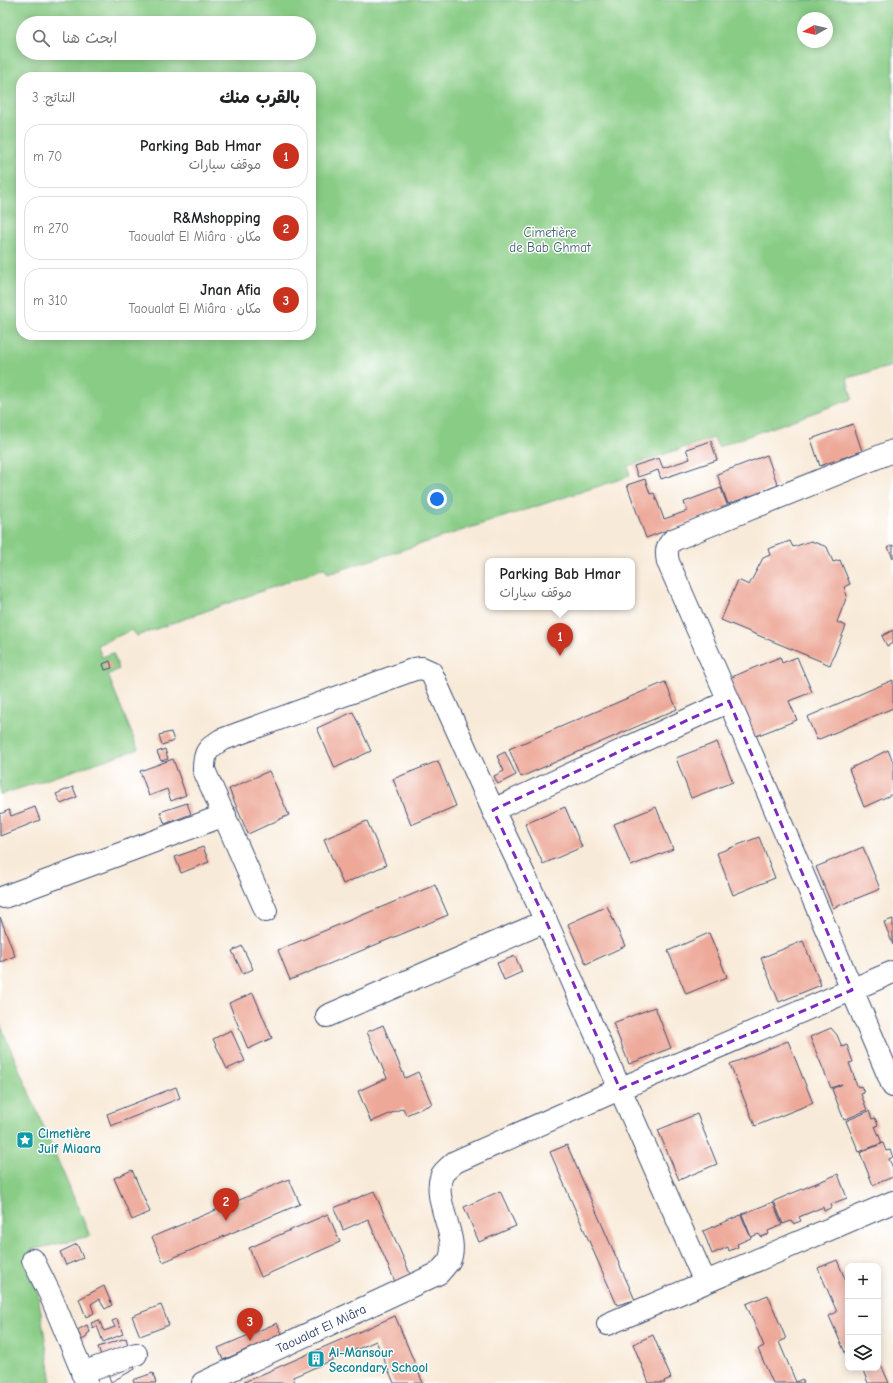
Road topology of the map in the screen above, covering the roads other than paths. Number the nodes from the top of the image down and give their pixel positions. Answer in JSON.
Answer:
{"nodes":[{"id":1,"x":893,"y":451,"type":"edge"},
{"id":2,"x":729,"y":701,"type":"junction"},
{"id":3,"x":493,"y":810,"type":"junction"},
{"id":4,"x":225,"y":815,"type":"junction"},
{"id":5,"x":4,"y":897,"type":"dead end"},
{"id":6,"x":266,"y":911,"type":"dead end"},
{"id":7,"x":546,"y":921,"type":"junction"},
{"id":8,"x":893,"y":972,"type":"edge"},
{"id":9,"x":852,"y":990,"type":"junction"},
{"id":10,"x":327,"y":1016,"type":"dead end"},
{"id":11,"x":893,"y":1086,"type":"edge"},
{"id":12,"x":620,"y":1089,"type":"junction"},
{"id":13,"x":893,"y":1202,"type":"edge"},
{"id":14,"x":33,"y":1260,"type":"dead end"},
{"id":15,"x":705,"y":1282,"type":"junction"},
{"id":16,"x":608,"y":1324,"type":"dead end"},
{"id":17,"x":136,"y":1354,"type":"dead end"},
{"id":18,"x":84,"y":1378,"type":"edge"},
{"id":19,"x":203,"y":1383,"type":"edge"}],
"edges":[{"from":1,"to":2,"type":"street"},
{"from":2,"to":3,"type":"street"},
{"from":2,"to":9,"type":"street"},
{"from":3,"to":4,"type":"street"},
{"from":3,"to":7,"type":"street"},
{"from":4,"to":5,"type":"street"},
{"from":4,"to":6,"type":"street"},
{"from":7,"to":10,"type":"street"},
{"from":7,"to":12,"type":"street"},
{"from":8,"to":9,"type":"street"},
{"from":9,"to":11,"type":"street"},
{"from":9,"to":12,"type":"street"},
{"from":12,"to":15,"type":"street"},
{"from":12,"to":19,"type":"street","name":"Taoualat El Miâra"},
{"from":13,"to":15,"type":"street"},
{"from":14,"to":18,"type":"street"},
{"from":15,"to":16,"type":"street"},
{"from":17,"to":18,"type":"street"}]}
